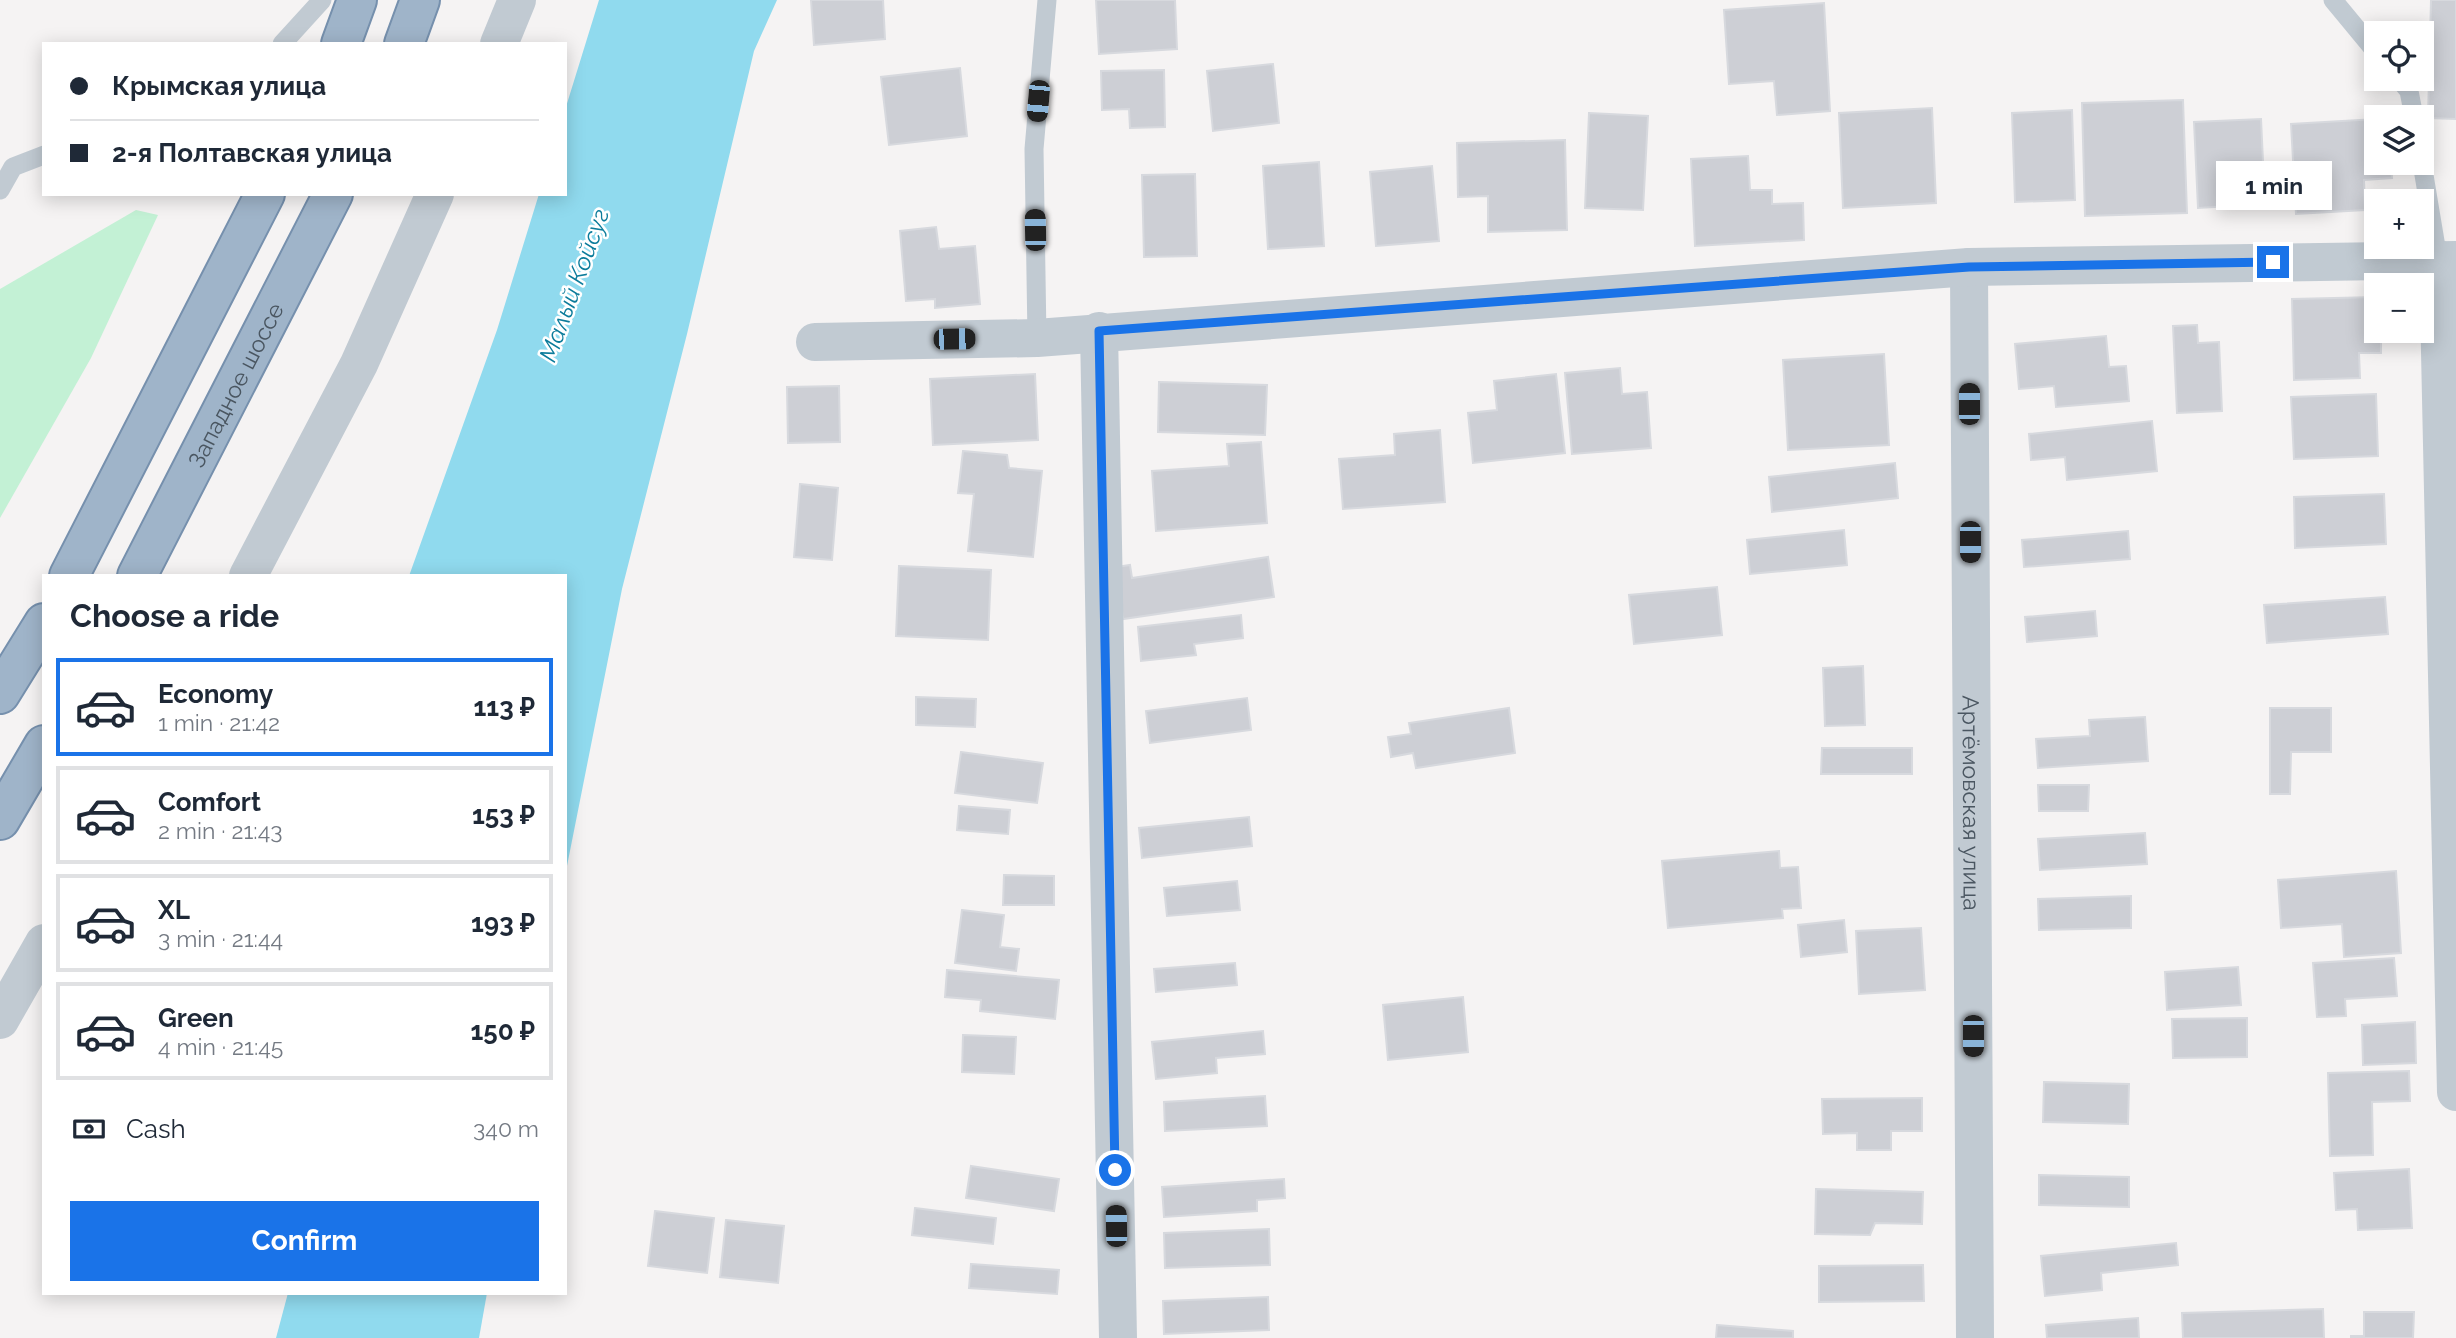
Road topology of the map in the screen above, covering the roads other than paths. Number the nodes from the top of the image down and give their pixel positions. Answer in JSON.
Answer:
{"nodes":[{"id":1,"x":322,"y":0,"type":"edge"},
{"id":2,"x":357,"y":0,"type":"edge"},
{"id":3,"x":421,"y":0,"type":"edge"},
{"id":4,"x":517,"y":0,"type":"edge"},
{"id":5,"x":1047,"y":0,"type":"edge"},
{"id":6,"x":2333,"y":0,"type":"edge"},
{"id":7,"x":2364,"y":37,"type":"edge"},
{"id":8,"x":284,"y":42,"type":"edge"},
{"id":9,"x":342,"y":42,"type":"edge"},
{"id":10,"x":405,"y":42,"type":"edge"},
{"id":11,"x":500,"y":42,"type":"edge"},
{"id":12,"x":42,"y":156,"type":"edge"},
{"id":13,"x":4,"y":169,"type":"edge"},
{"id":14,"x":2425,"y":175,"type":"edge"},
{"id":15,"x":0,"y":190,"type":"edge"},
{"id":16,"x":264,"y":196,"type":"edge"},
{"id":17,"x":333,"y":196,"type":"edge"},
{"id":18,"x":434,"y":196,"type":"edge"},
{"id":19,"x":2447,"y":259,"type":"edge"},
{"id":20,"x":1969,"y":267,"type":"junction"},
{"id":21,"x":1099,"y":331,"type":"junction"},
{"id":22,"x":1037,"y":338,"type":"junction"},
{"id":23,"x":816,"y":342,"type":"dead end"},
{"id":24,"x":70,"y":574,"type":"edge"},
{"id":25,"x":139,"y":574,"type":"edge"},
{"id":26,"x":249,"y":574,"type":"edge"},
{"id":27,"x":42,"y":626,"type":"edge"},
{"id":28,"x":0,"y":694,"type":"edge"},
{"id":29,"x":42,"y":748,"type":"edge"},
{"id":30,"x":0,"y":821,"type":"edge"},
{"id":31,"x":42,"y":946,"type":"edge"},
{"id":32,"x":0,"y":1020,"type":"edge"},
{"id":33,"x":2456,"y":1092,"type":"edge"},
{"id":34,"x":1118,"y":1338,"type":"edge"},
{"id":35,"x":1975,"y":1338,"type":"edge"}],
"edges":[{"from":1,"to":8,"type":"lane"},
{"from":2,"to":9,"type":"highway"},
{"from":3,"to":10,"type":"highway"},
{"from":4,"to":11,"type":"street"},
{"from":5,"to":22,"type":"lane"},
{"from":6,"to":7,"type":"lane"},
{"from":12,"to":13,"type":"lane"},
{"from":13,"to":15,"type":"lane"},
{"from":14,"to":19,"type":"lane"},
{"from":16,"to":24,"type":"highway"},
{"from":17,"to":25,"type":"highway","name":"Западное шоссе"},
{"from":18,"to":26,"type":"street"},
{"from":19,"to":20,"type":"street"},
{"from":19,"to":33,"type":"street"},
{"from":20,"to":21,"type":"street"},
{"from":20,"to":35,"type":"street","name":"Артёмовская улица"},
{"from":21,"to":22,"type":"street"},
{"from":21,"to":34,"type":"street"},
{"from":22,"to":23,"type":"street"},
{"from":27,"to":28,"type":"highway"},
{"from":29,"to":30,"type":"highway"},
{"from":31,"to":32,"type":"street"}]}
